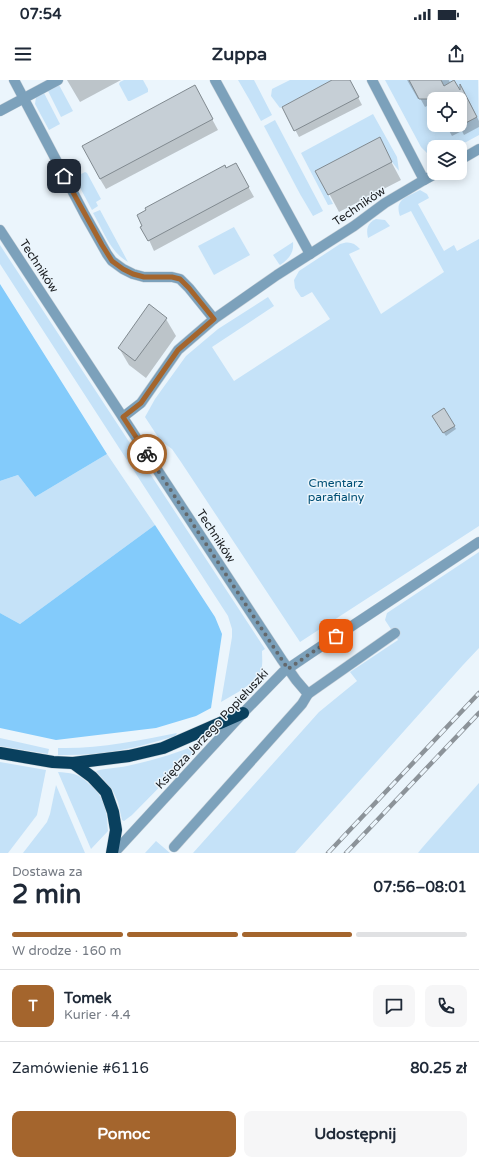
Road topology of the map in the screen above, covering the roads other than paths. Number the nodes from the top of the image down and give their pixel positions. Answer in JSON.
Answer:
{"nodes":[{"id":1,"x":14,"y":80,"type":"edge"},
{"id":2,"x":58,"y":80,"type":"edge"},
{"id":3,"x":215,"y":80,"type":"edge"},
{"id":4,"x":372,"y":80,"type":"edge"},
{"id":5,"x":24,"y":98,"type":"junction"},
{"id":6,"x":0,"y":111,"type":"edge"},
{"id":7,"x":479,"y":149,"type":"edge"},
{"id":8,"x":467,"y":156,"type":"edge"},
{"id":9,"x":427,"y":178,"type":"edge"},
{"id":10,"x":424,"y":180,"type":"junction"},
{"id":11,"x":0,"y":230,"type":"edge"},
{"id":12,"x":310,"y":254,"type":"junction"},
{"id":13,"x":214,"y":319,"type":"junction"},
{"id":14,"x":123,"y":417,"type":"junction"},
{"id":15,"x":479,"y":542,"type":"edge"},
{"id":16,"x":395,"y":633,"type":"dead end"},
{"id":17,"x":288,"y":669,"type":"junction"},
{"id":18,"x":308,"y":694,"type":"junction"},
{"id":19,"x":243,"y":713,"type":"junction"},
{"id":20,"x":0,"y":754,"type":"edge"},
{"id":21,"x":73,"y":763,"type":"junction"},
{"id":22,"x":174,"y":847,"type":"dead end"},
{"id":23,"x":113,"y":853,"type":"edge"}],
"edges":[{"from":1,"to":5,"type":"street"},
{"from":2,"to":5,"type":"street"},
{"from":3,"to":12,"type":"street"},
{"from":4,"to":10,"type":"street"},
{"from":5,"to":6,"type":"street"},
{"from":5,"to":13,"type":"street"},
{"from":7,"to":8,"type":"street"},
{"from":9,"to":10,"type":"street","name":"Techników"},
{"from":10,"to":12,"type":"street","name":"Techników"},
{"from":11,"to":14,"type":"street","name":"Techników"},
{"from":12,"to":13,"type":"street","name":"Techników"},
{"from":13,"to":14,"type":"street","name":"Techników"},
{"from":14,"to":17,"type":"street","name":"Techników"},
{"from":15,"to":17,"type":"street","name":"Księdza Jerzego Popiełuszki"},
{"from":16,"to":18,"type":"street"},
{"from":17,"to":18,"type":"street","name":"Techników"},
{"from":17,"to":19,"type":"street","name":"Księdza Jerzego Popiełuszki"},
{"from":18,"to":22,"type":"street"},
{"from":19,"to":21,"type":"highway"},
{"from":19,"to":23,"type":"street","name":"Księdza Jerzego Popiełuszki"},
{"from":20,"to":21,"type":"highway"},
{"from":21,"to":23,"type":"highway"}]}
